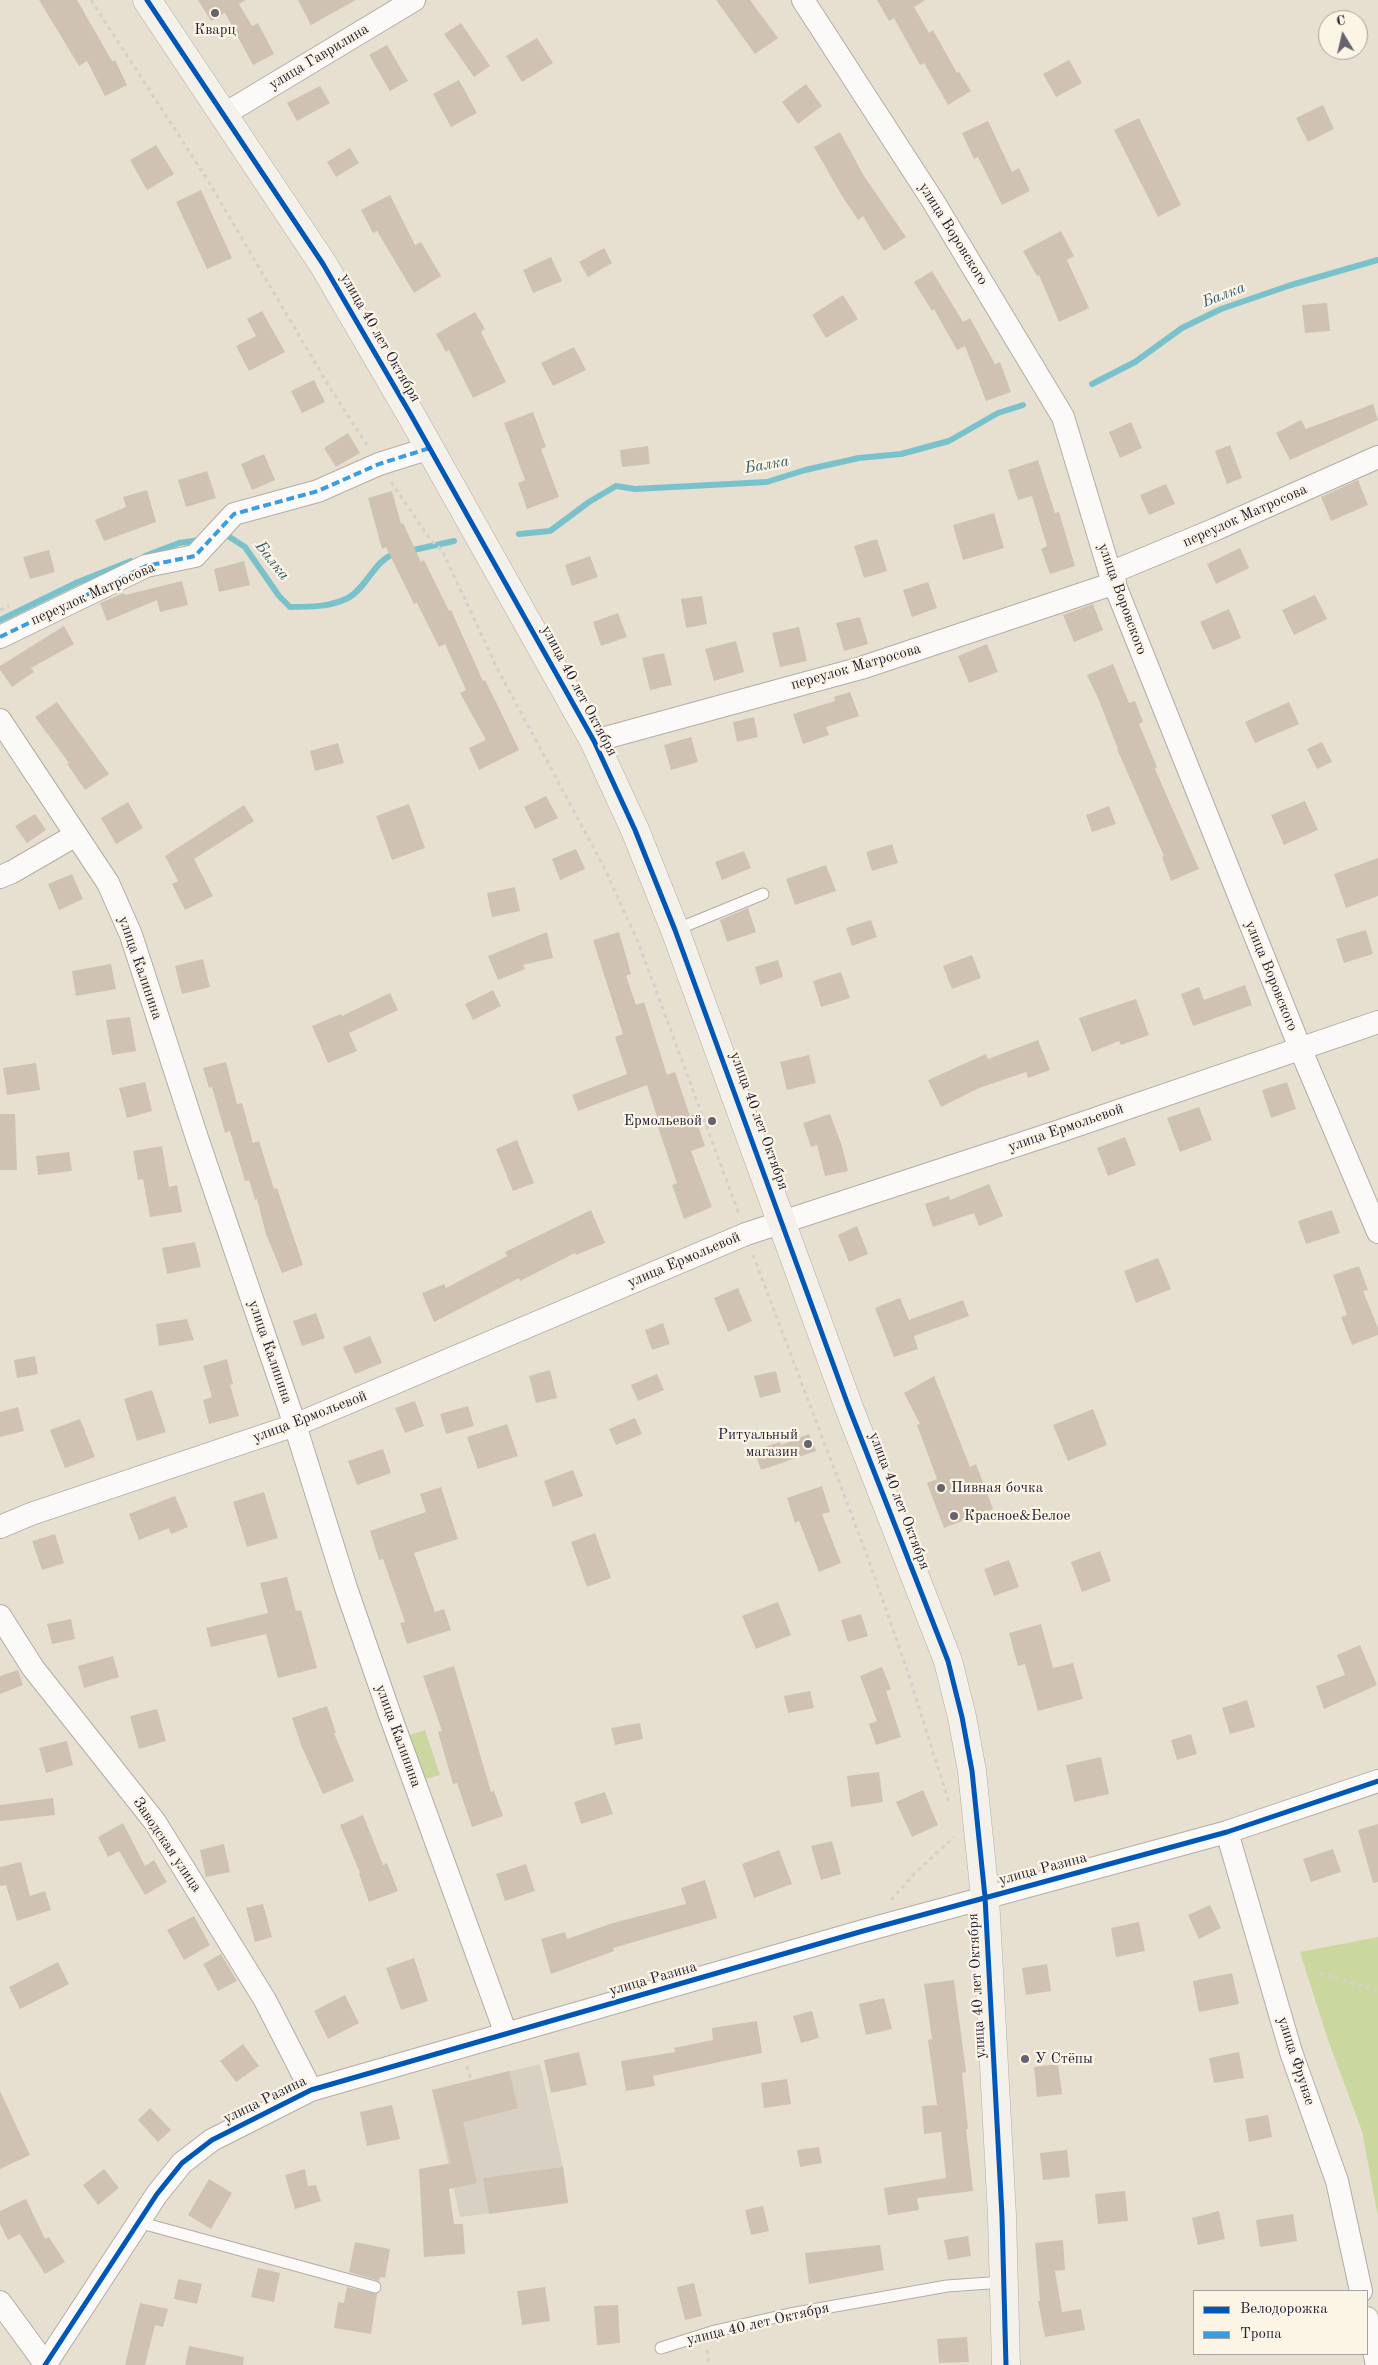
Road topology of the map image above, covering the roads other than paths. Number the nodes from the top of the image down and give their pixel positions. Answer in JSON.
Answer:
{"nodes":[{"id":1,"x":147,"y":0,"type":"edge"},
{"id":2,"x":414,"y":0,"type":"edge"},
{"id":3,"x":803,"y":0,"type":"edge"},
{"id":4,"x":223,"y":115,"type":"junction"},
{"id":5,"x":430,"y":448,"type":"junction"},
{"id":6,"x":1378,"y":457,"type":"edge"},
{"id":7,"x":1113,"y":578,"type":"junction"},
{"id":8,"x":0,"y":636,"type":"edge"},
{"id":9,"x":0,"y":720,"type":"edge"},
{"id":10,"x":594,"y":741,"type":"junction"},
{"id":11,"x":76,"y":835,"type":"junction"},
{"id":12,"x":0,"y":877,"type":"edge"},
{"id":13,"x":763,"y":894,"type":"dead end"},
{"id":14,"x":675,"y":930,"type":"junction"},
{"id":15,"x":1378,"y":1022,"type":"edge"},
{"id":16,"x":1300,"y":1048,"type":"junction"},
{"id":17,"x":783,"y":1221,"type":"junction"},
{"id":18,"x":1378,"y":1232,"type":"edge"},
{"id":19,"x":295,"y":1425,"type":"junction"},
{"id":20,"x":0,"y":1527,"type":"edge"},
{"id":21,"x":0,"y":1616,"type":"edge"},
{"id":22,"x":1378,"y":1781,"type":"edge"},
{"id":23,"x":1227,"y":1832,"type":"junction"},
{"id":24,"x":985,"y":1897,"type":"junction"},
{"id":25,"x":506,"y":2034,"type":"junction"},
{"id":26,"x":311,"y":2090,"type":"junction"},
{"id":27,"x":138,"y":2222,"type":"junction"},
{"id":28,"x":1004,"y":2282,"type":"junction"},
{"id":29,"x":375,"y":2287,"type":"dead end"},
{"id":30,"x":1361,"y":2290,"type":"edge"},
{"id":31,"x":0,"y":2302,"type":"edge"},
{"id":32,"x":1368,"y":2323,"type":"edge"},
{"id":33,"x":661,"y":2348,"type":"dead end"},
{"id":34,"x":45,"y":2365,"type":"edge"},
{"id":35,"x":1006,"y":2365,"type":"edge"},
{"id":36,"x":1377,"y":2365,"type":"edge"}],
"edges":[{"from":1,"to":4,"type":"street","name":"улица 40 лет Октября"},
{"from":2,"to":4,"type":"street","name":"улица Гаврилина"},
{"from":3,"to":7,"type":"street","name":"улица Воровского"},
{"from":4,"to":5,"type":"street","name":"улица 40 лет Октября"},
{"from":5,"to":8,"type":"street","name":"переулок Матросова"},
{"from":5,"to":10,"type":"street","name":"улица 40 лет Октября"},
{"from":6,"to":7,"type":"street","name":"переулок Матросова"},
{"from":7,"to":10,"type":"street","name":"переулок Матросова"},
{"from":7,"to":16,"type":"street","name":"улица Воровского"},
{"from":9,"to":11,"type":"street","name":"улица Калинина"},
{"from":10,"to":14,"type":"street","name":"улица 40 лет Октября"},
{"from":11,"to":12,"type":"street"},
{"from":11,"to":19,"type":"street","name":"улица Калинина"},
{"from":13,"to":14,"type":"lane"},
{"from":14,"to":17,"type":"street","name":"улица 40 лет Октября"},
{"from":15,"to":16,"type":"street","name":"улица Ермольевой"},
{"from":16,"to":17,"type":"street","name":"улица Ермольевой"},
{"from":16,"to":18,"type":"street","name":"улица Воровского"},
{"from":17,"to":19,"type":"street","name":"улица Ермольевой"},
{"from":17,"to":24,"type":"street","name":"улица 40 лет Октября"},
{"from":19,"to":20,"type":"street","name":"улица Ермольевой"},
{"from":19,"to":25,"type":"street","name":"улица Калинина"},
{"from":21,"to":26,"type":"street","name":"Заводская улица"},
{"from":22,"to":23,"type":"street","name":"улица Разина"},
{"from":23,"to":24,"type":"street","name":"улица Разина"},
{"from":23,"to":30,"type":"street","name":"улица Фрунзе"},
{"from":24,"to":25,"type":"street","name":"улица Разина"},
{"from":24,"to":28,"type":"street","name":"улица 40 лет Октября"},
{"from":25,"to":26,"type":"street","name":"улица Разина"},
{"from":26,"to":27,"type":"street","name":"улица Разина"},
{"from":27,"to":29,"type":"lane"},
{"from":27,"to":34,"type":"street","name":"улица Разина"},
{"from":28,"to":33,"type":"lane","name":"улица 40 лет Октября"},
{"from":28,"to":35,"type":"street","name":"улица 40 лет Октября"},
{"from":31,"to":34,"type":"street","name":"улица Разина"},
{"from":32,"to":36,"type":"street"}]}
